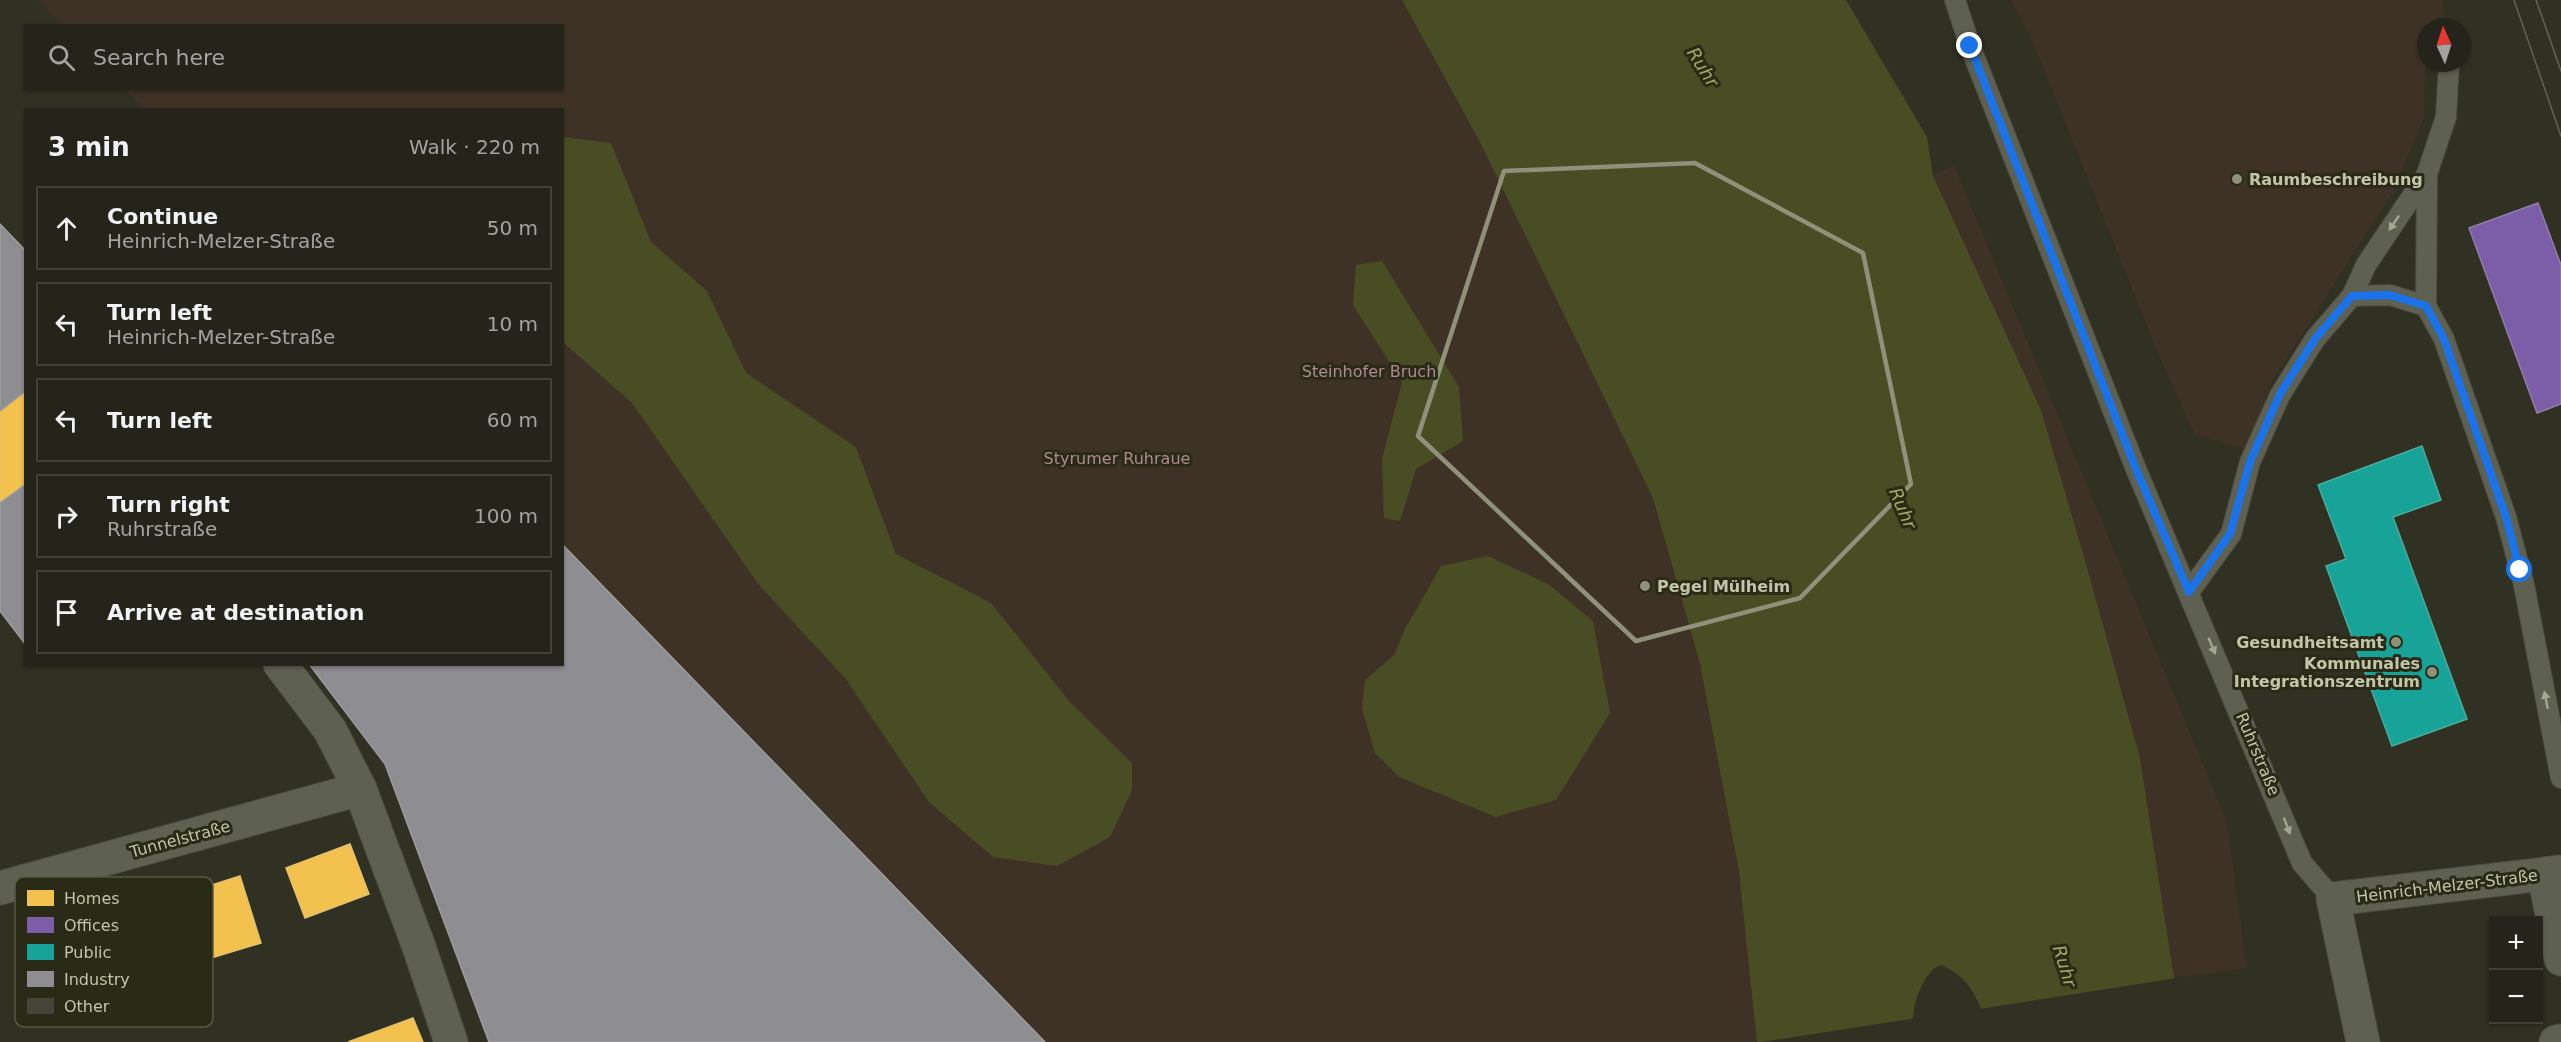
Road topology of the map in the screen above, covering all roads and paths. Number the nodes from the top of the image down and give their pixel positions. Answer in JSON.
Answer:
{"nodes":[{"id":1,"x":1955,"y":0,"type":"edge"},
{"id":2,"x":2448,"y":72,"type":"edge"},
{"id":3,"x":2427,"y":174,"type":"junction"},
{"id":4,"x":2352,"y":296,"type":"junction"},
{"id":5,"x":2426,"y":306,"type":"junction"},
{"id":6,"x":2189,"y":592,"type":"junction"},
{"id":7,"x":282,"y":666,"type":"edge"},
{"id":8,"x":2561,"y":778,"type":"edge"},
{"id":9,"x":360,"y":789,"type":"junction"},
{"id":10,"x":2552,"y":874,"type":"edge"},
{"id":11,"x":40,"y":877,"type":"edge"},
{"id":12,"x":15,"y":884,"type":"edge"},
{"id":13,"x":0,"y":888,"type":"edge"},
{"id":14,"x":2333,"y":899,"type":"junction"},
{"id":15,"x":2561,"y":959,"type":"edge"},
{"id":16,"x":2561,"y":1041,"type":"edge"},
{"id":17,"x":451,"y":1042,"type":"edge"},
{"id":18,"x":2363,"y":1042,"type":"edge"},
{"id":19,"x":2556,"y":1042,"type":"edge"}],
"edges":[{"from":1,"to":6,"type":"lane","name":"Ruhrstraße"},
{"from":2,"to":3,"type":"lane"},
{"from":3,"to":4,"type":"lane","one_way":true},
{"from":3,"to":5,"type":"lane"},
{"from":4,"to":5,"type":"lane"},
{"from":4,"to":6,"type":"lane"},
{"from":8,"to":5,"type":"lane","one_way":true},
{"from":6,"to":14,"type":"lane","name":"Ruhrstraße","one_way":true},
{"from":7,"to":9,"type":"street"},
{"from":9,"to":11,"type":"street","name":"Tunnelstraße"},
{"from":9,"to":17,"type":"street"},
{"from":10,"to":14,"type":"street","name":"Heinrich-Melzer-Straße"},
{"from":10,"to":15,"type":"street"},
{"from":12,"to":13,"type":"street","name":"Tunnelstraße"},
{"from":14,"to":18,"type":"street"},
{"from":16,"to":19,"type":"street"}]}
